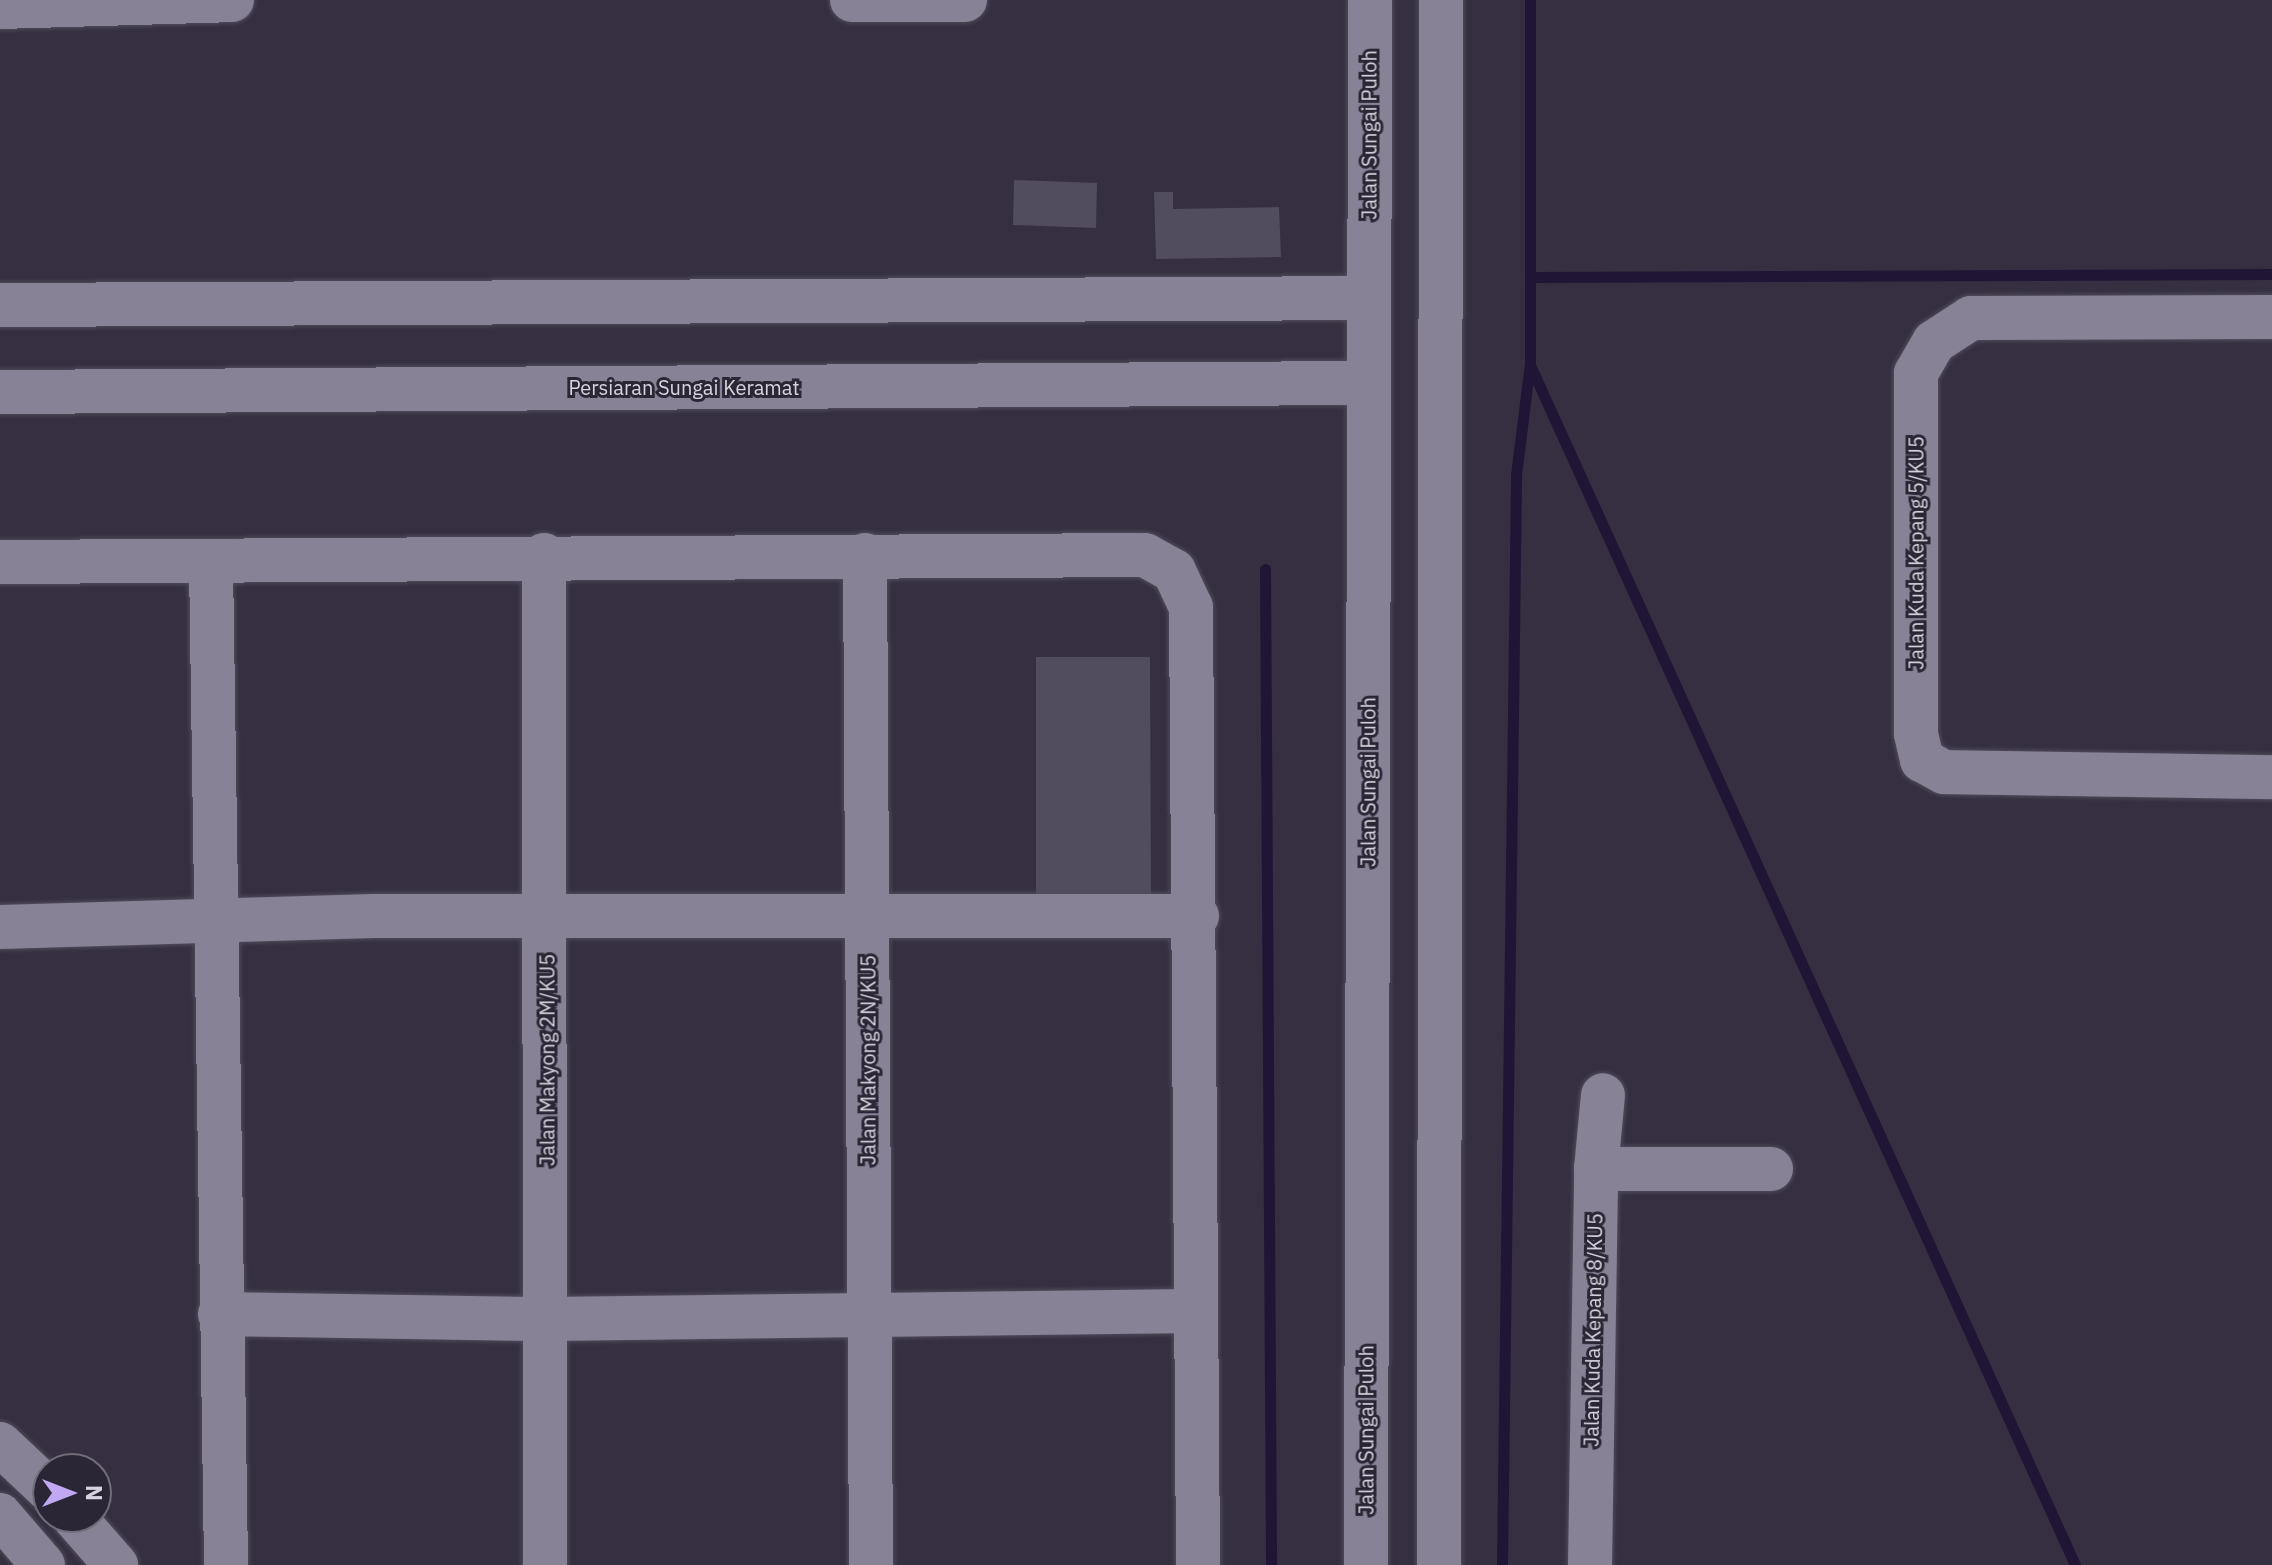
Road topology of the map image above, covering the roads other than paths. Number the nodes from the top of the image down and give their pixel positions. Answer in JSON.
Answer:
{"nodes":[{"id":1,"x":232,"y":0,"type":"edge"},
{"id":2,"x":852,"y":0,"type":"edge"},
{"id":3,"x":965,"y":0,"type":"edge"},
{"id":4,"x":1370,"y":0,"type":"edge"},
{"id":5,"x":1441,"y":0,"type":"edge"},
{"id":6,"x":99,"y":2,"type":"edge"},
{"id":7,"x":0,"y":7,"type":"edge"},
{"id":8,"x":1368,"y":298,"type":"junction"},
{"id":9,"x":0,"y":305,"type":"edge"},
{"id":10,"x":2272,"y":317,"type":"edge"},
{"id":11,"x":1368,"y":383,"type":"junction"},
{"id":12,"x":0,"y":392,"type":"edge"},
{"id":13,"x":544,"y":555,"type":"junction"},
{"id":14,"x":865,"y":555,"type":"junction"},
{"id":15,"x":0,"y":562,"type":"edge"},
{"id":16,"x":211,"y":563,"type":"junction"},
{"id":17,"x":2272,"y":777,"type":"edge"},
{"id":18,"x":1197,"y":916,"type":"junction"},
{"id":19,"x":546,"y":917,"type":"junction"},
{"id":20,"x":868,"y":918,"type":"junction"},
{"id":21,"x":215,"y":922,"type":"junction"},
{"id":22,"x":0,"y":927,"type":"edge"},
{"id":23,"x":1603,"y":1095,"type":"dead end"},
{"id":24,"x":1596,"y":1169,"type":"junction"},
{"id":25,"x":1771,"y":1169,"type":"dead end"},
{"id":26,"x":1195,"y":1311,"type":"junction"},
{"id":27,"x":220,"y":1314,"type":"junction"},
{"id":28,"x":868,"y":1316,"type":"junction"},
{"id":29,"x":548,"y":1319,"type":"junction"},
{"id":30,"x":0,"y":1444,"type":"edge"},
{"id":31,"x":32,"y":1474,"type":"edge"},
{"id":32,"x":0,"y":1515,"type":"edge"},
{"id":33,"x":88,"y":1533,"type":"edge"},
{"id":34,"x":43,"y":1565,"type":"edge"},
{"id":35,"x":116,"y":1565,"type":"edge"},
{"id":36,"x":226,"y":1565,"type":"edge"},
{"id":37,"x":545,"y":1565,"type":"edge"},
{"id":38,"x":871,"y":1565,"type":"edge"},
{"id":39,"x":1198,"y":1565,"type":"edge"},
{"id":40,"x":1366,"y":1565,"type":"edge"},
{"id":41,"x":1439,"y":1565,"type":"edge"},
{"id":42,"x":1590,"y":1565,"type":"edge"}],
"edges":[{"from":1,"to":6,"type":"street"},
{"from":2,"to":3,"type":"street"},
{"from":4,"to":8,"type":"street","name":"Jalan Sungai Puloh"},
{"from":5,"to":41,"type":"street"},
{"from":6,"to":7,"type":"street"},
{"from":8,"to":9,"type":"street"},
{"from":8,"to":11,"type":"street","name":"Jalan Sungai Puloh"},
{"from":10,"to":17,"type":"street","name":"Jalan Kuda Kepang 5/KU5"},
{"from":11,"to":12,"type":"street","name":"Persiaran Sungai Keramat"},
{"from":11,"to":40,"type":"street","name":"Jalan Sungai Puloh"},
{"from":13,"to":14,"type":"street"},
{"from":13,"to":16,"type":"street"},
{"from":13,"to":19,"type":"street","name":"Jalan Makyong 2M/KU5"},
{"from":14,"to":18,"type":"street"},
{"from":14,"to":20,"type":"street","name":"Jalan Makyong 2N/KU5"},
{"from":15,"to":16,"type":"street"},
{"from":16,"to":21,"type":"street"},
{"from":18,"to":20,"type":"street"},
{"from":18,"to":26,"type":"street"},
{"from":19,"to":20,"type":"street"},
{"from":19,"to":21,"type":"street"},
{"from":19,"to":29,"type":"street","name":"Jalan Makyong 2M/KU5"},
{"from":20,"to":28,"type":"street","name":"Jalan Makyong 2N/KU5"},
{"from":21,"to":22,"type":"street"},
{"from":21,"to":27,"type":"street"},
{"from":23,"to":24,"type":"street","name":"Jalan Kuda Kepang 8/KU5"},
{"from":24,"to":25,"type":"street"},
{"from":24,"to":42,"type":"street","name":"Jalan Kuda Kepang 8/KU5"},
{"from":26,"to":28,"type":"street"},
{"from":26,"to":39,"type":"street"},
{"from":27,"to":29,"type":"street"},
{"from":27,"to":36,"type":"street"},
{"from":28,"to":29,"type":"street"},
{"from":28,"to":38,"type":"street","name":"Jalan Makyong 2N/KU5"},
{"from":29,"to":37,"type":"street","name":"Jalan Makyong 2M/KU5"},
{"from":30,"to":31,"type":"street"},
{"from":32,"to":34,"type":"street"},
{"from":33,"to":35,"type":"street"}]}
